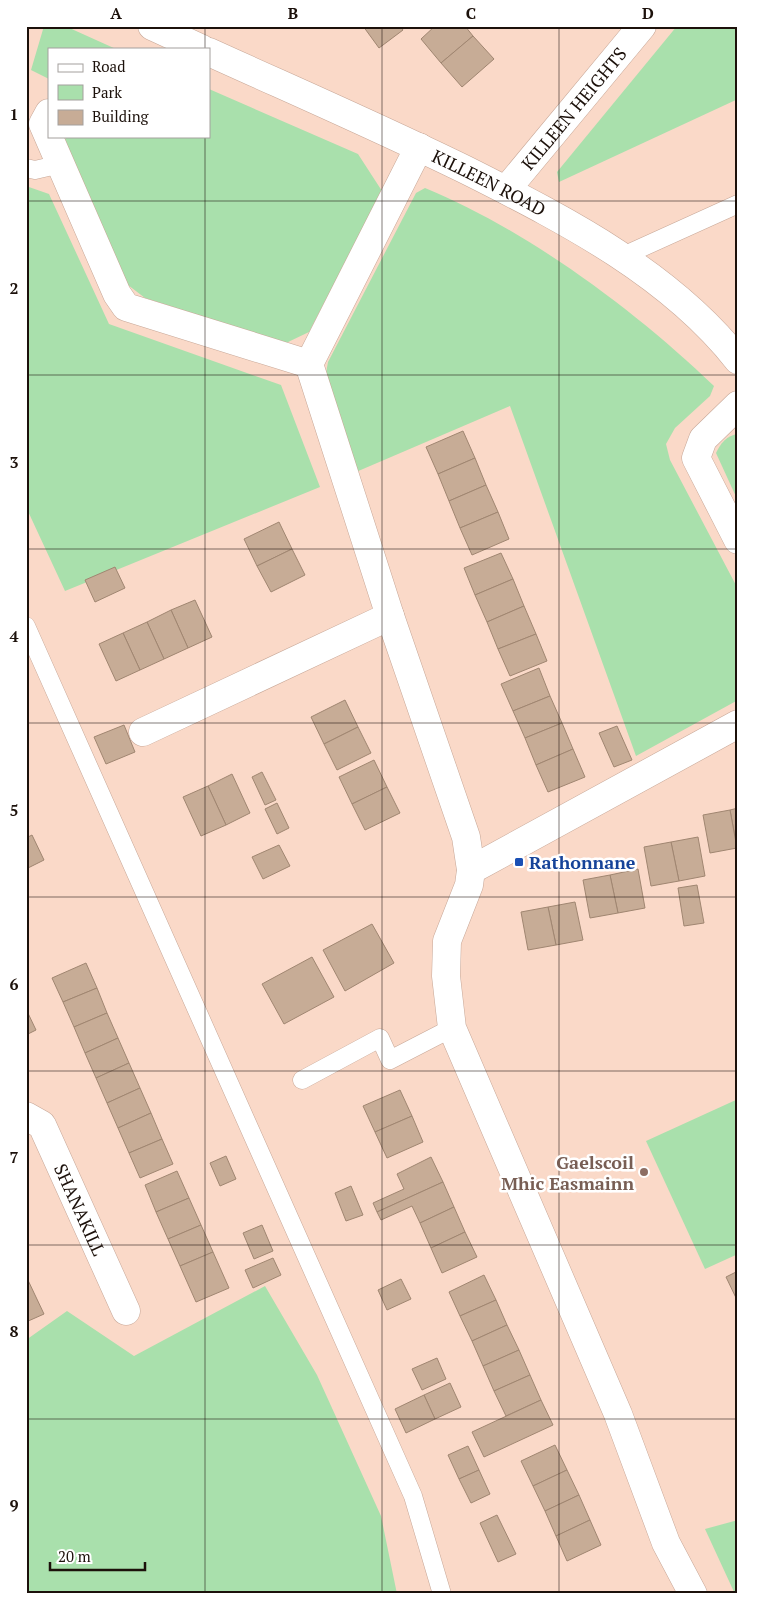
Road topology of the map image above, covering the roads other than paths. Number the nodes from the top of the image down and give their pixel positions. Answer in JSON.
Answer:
{"nodes":[{"id":1,"x":152,"y":26,"type":"edge"},
{"id":2,"x":642,"y":26,"type":"edge"},
{"id":3,"x":200,"y":48,"type":"edge"},
{"id":4,"x":210,"y":52,"type":"edge"},
{"id":5,"x":48,"y":115,"type":"edge"},
{"id":6,"x":48,"y":136,"type":"edge"},
{"id":7,"x":49,"y":138,"type":"edge"},
{"id":8,"x":419,"y":147,"type":"junction"},
{"id":9,"x":60,"y":164,"type":"junction"},
{"id":10,"x":26,"y":168,"type":"edge"},
{"id":11,"x":506,"y":190,"type":"junction"},
{"id":12,"x":738,"y":204,"type":"edge"},
{"id":13,"x":621,"y":257,"type":"junction"},
{"id":14,"x":738,"y":360,"type":"edge"},
{"id":15,"x":309,"y":364,"type":"junction"},
{"id":16,"x":738,"y":406,"type":"edge"},
{"id":17,"x":738,"y":540,"type":"edge"},
{"id":18,"x":390,"y":616,"type":"junction"},
{"id":19,"x":26,"y":626,"type":"edge"},
{"id":20,"x":738,"y":724,"type":"edge"},
{"id":21,"x":143,"y":732,"type":"dead end"},
{"id":22,"x":471,"y":870,"type":"junction"},
{"id":23,"x":452,"y":1028,"type":"junction"},
{"id":24,"x":302,"y":1080,"type":"dead end"},
{"id":25,"x":26,"y":1116,"type":"edge"},
{"id":26,"x":126,"y":1311,"type":"dead end"},
{"id":27,"x":442,"y":1594,"type":"edge"},
{"id":28,"x":693,"y":1594,"type":"edge"}],
"edges":[{"from":1,"to":3,"type":"street"},
{"from":2,"to":11,"type":"street","name":"KILLEEN HEIGHTS"},
{"from":4,"to":8,"type":"street","name":"KILLEEN ROAD"},
{"from":5,"to":6,"type":"street"},
{"from":7,"to":9,"type":"street"},
{"from":8,"to":11,"type":"street","name":"KILLEEN ROAD"},
{"from":8,"to":15,"type":"street"},
{"from":9,"to":10,"type":"lane"},
{"from":9,"to":15,"type":"street"},
{"from":11,"to":13,"type":"street","name":"KILLEEN ROAD"},
{"from":12,"to":13,"type":"lane"},
{"from":13,"to":14,"type":"street","name":"KILLEEN ROAD"},
{"from":15,"to":18,"type":"street"},
{"from":16,"to":17,"type":"street"},
{"from":18,"to":21,"type":"street"},
{"from":18,"to":22,"type":"street"},
{"from":19,"to":27,"type":"lane"},
{"from":20,"to":22,"type":"street"},
{"from":22,"to":23,"type":"street"},
{"from":23,"to":24,"type":"lane"},
{"from":23,"to":28,"type":"street"},
{"from":25,"to":26,"type":"street","name":"SHANAKILL"}]}
